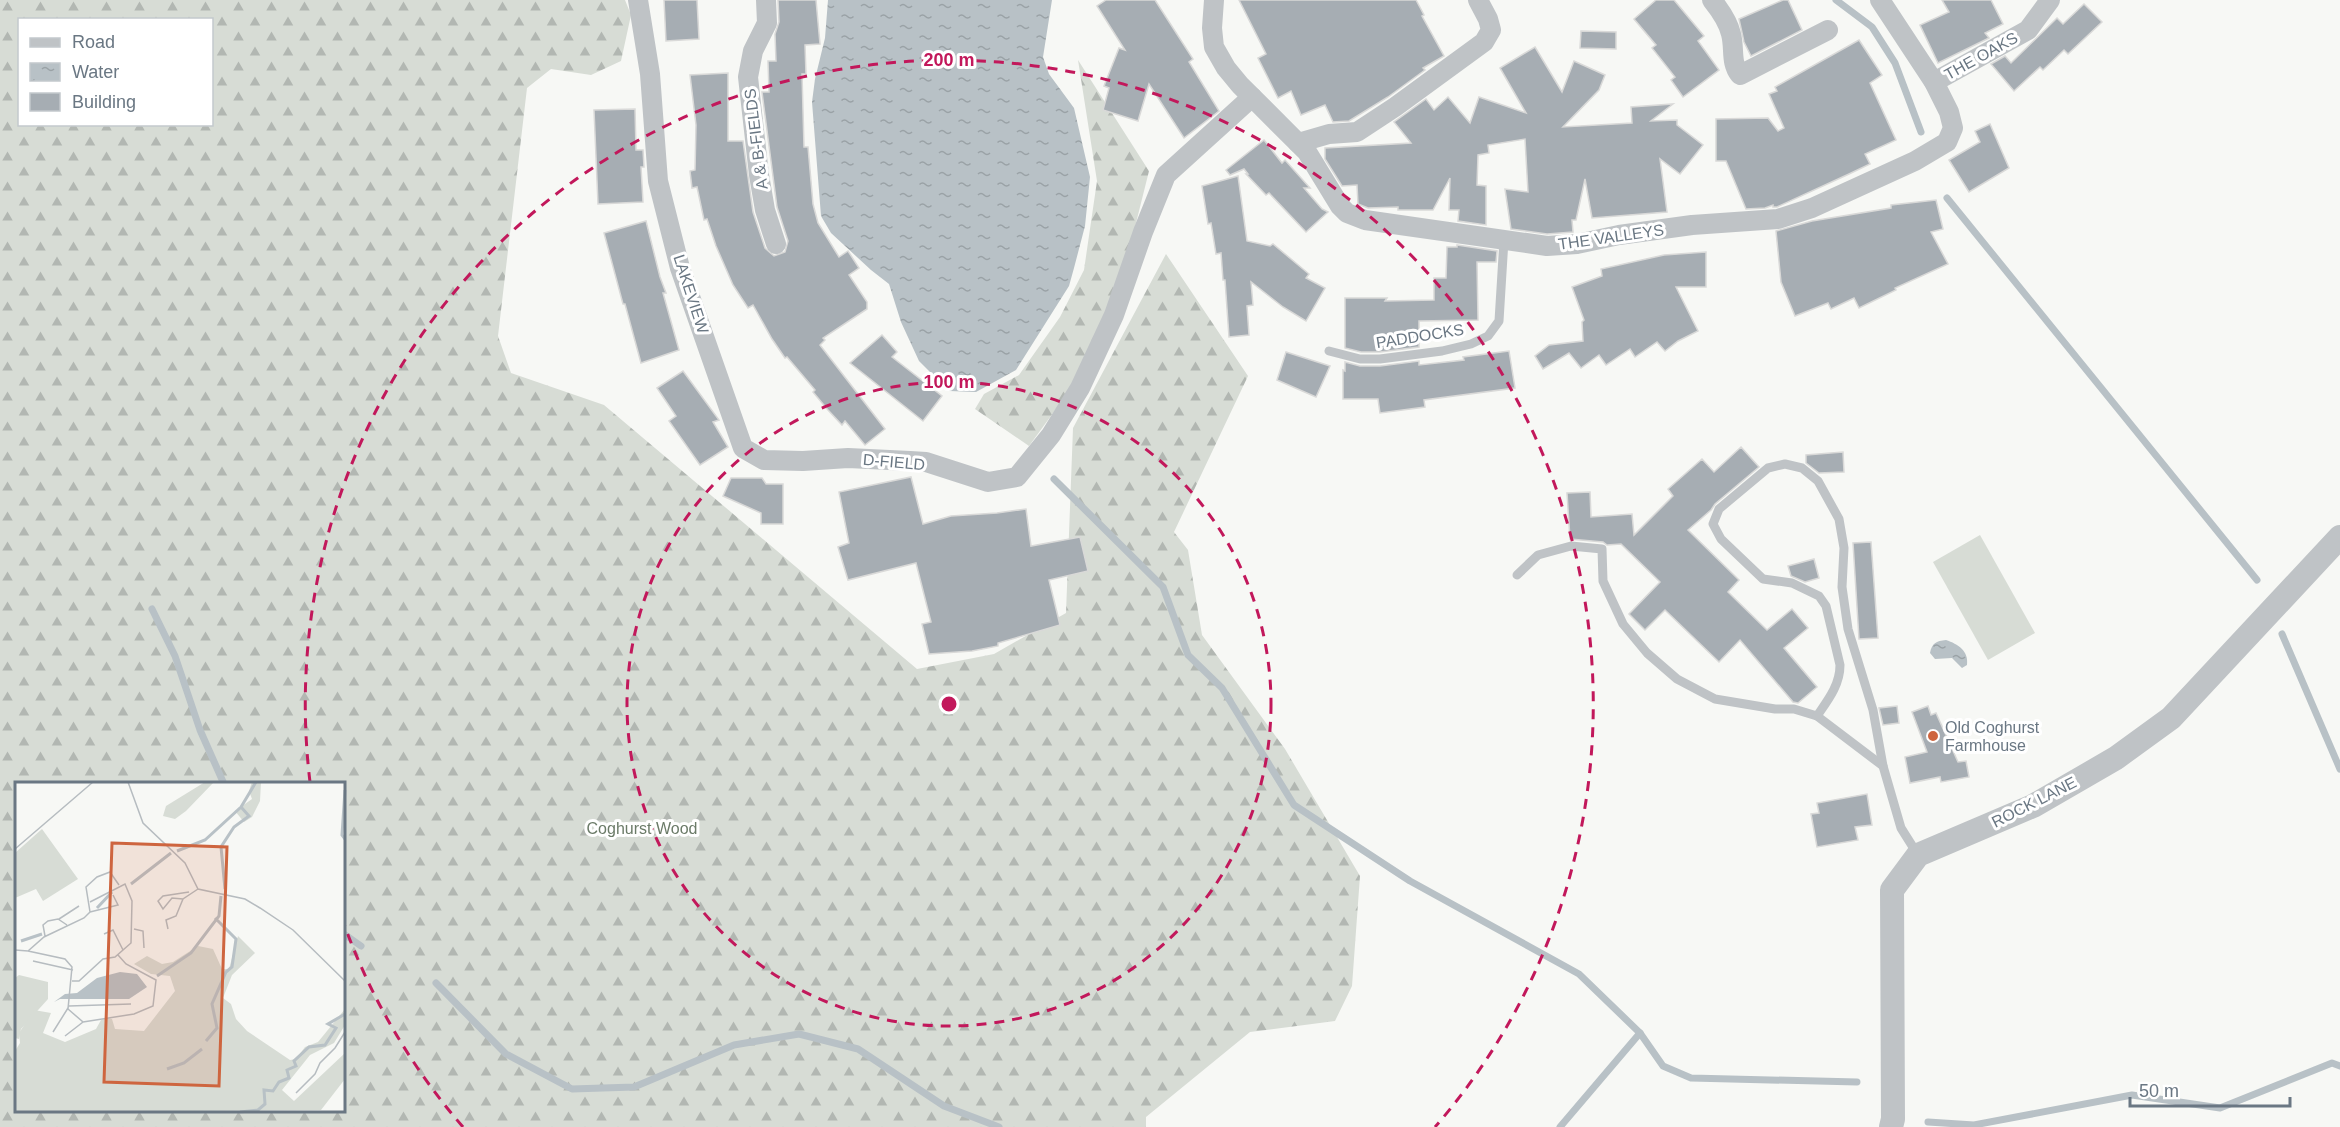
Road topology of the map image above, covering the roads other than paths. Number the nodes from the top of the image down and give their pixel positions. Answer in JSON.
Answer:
{"nodes":[{"id":1,"x":638,"y":0,"type":"edge"},
{"id":2,"x":766,"y":0,"type":"edge"},
{"id":3,"x":1214,"y":0,"type":"edge"},
{"id":4,"x":1478,"y":0,"type":"edge"},
{"id":5,"x":1712,"y":0,"type":"edge"},
{"id":6,"x":1880,"y":0,"type":"edge"},
{"id":7,"x":2050,"y":0,"type":"edge"},
{"id":8,"x":1828,"y":30,"type":"dead end"},
{"id":9,"x":1934,"y":82,"type":"junction"},
{"id":10,"x":1252,"y":97,"type":"junction"},
{"id":11,"x":1298,"y":143,"type":"junction"},
{"id":12,"x":1504,"y":240,"type":"junction"},
{"id":13,"x":776,"y":244,"type":"dead end"},
{"id":14,"x":1329,"y":351,"type":"dead end"},
{"id":15,"x":803,"y":461,"type":"joint"},
{"id":16,"x":2340,"y":537,"type":"edge"},
{"id":17,"x":1517,"y":575,"type":"dead end"},
{"id":18,"x":1817,"y":716,"type":"junction"},
{"id":19,"x":1883,"y":766,"type":"junction"},
{"id":20,"x":1918,"y":855,"type":"junction"},
{"id":21,"x":1890,"y":1127,"type":"edge"}],
"edges":[{"from":1,"to":15,"type":"street","name":"LAKEVIEW"},
{"from":2,"to":13,"type":"street","name":"A & B-FIELDS"},
{"from":3,"to":10,"type":"street","name":"THE VALLEYS"},
{"from":4,"to":11,"type":"street"},
{"from":5,"to":8,"type":"street"},
{"from":6,"to":9,"type":"street","name":"THE VALLEYS"},
{"from":7,"to":9,"type":"street","name":"THE OAKS"},
{"from":9,"to":12,"type":"street","name":"THE VALLEYS"},
{"from":10,"to":11,"type":"street","name":"THE VALLEYS"},
{"from":10,"to":15,"type":"street","name":"D-FIELD"},
{"from":11,"to":12,"type":"street","name":"THE VALLEYS"},
{"from":12,"to":14,"type":"lane","name":"PADDOCKS"},
{"from":16,"to":20,"type":"street","name":"ROCK LANE"},
{"from":17,"to":18,"type":"lane"},
{"from":18,"to":19,"type":"lane"},
{"from":18,"to":19,"type":"lane"},
{"from":19,"to":20,"type":"lane"},
{"from":20,"to":21,"type":"street"}]}
